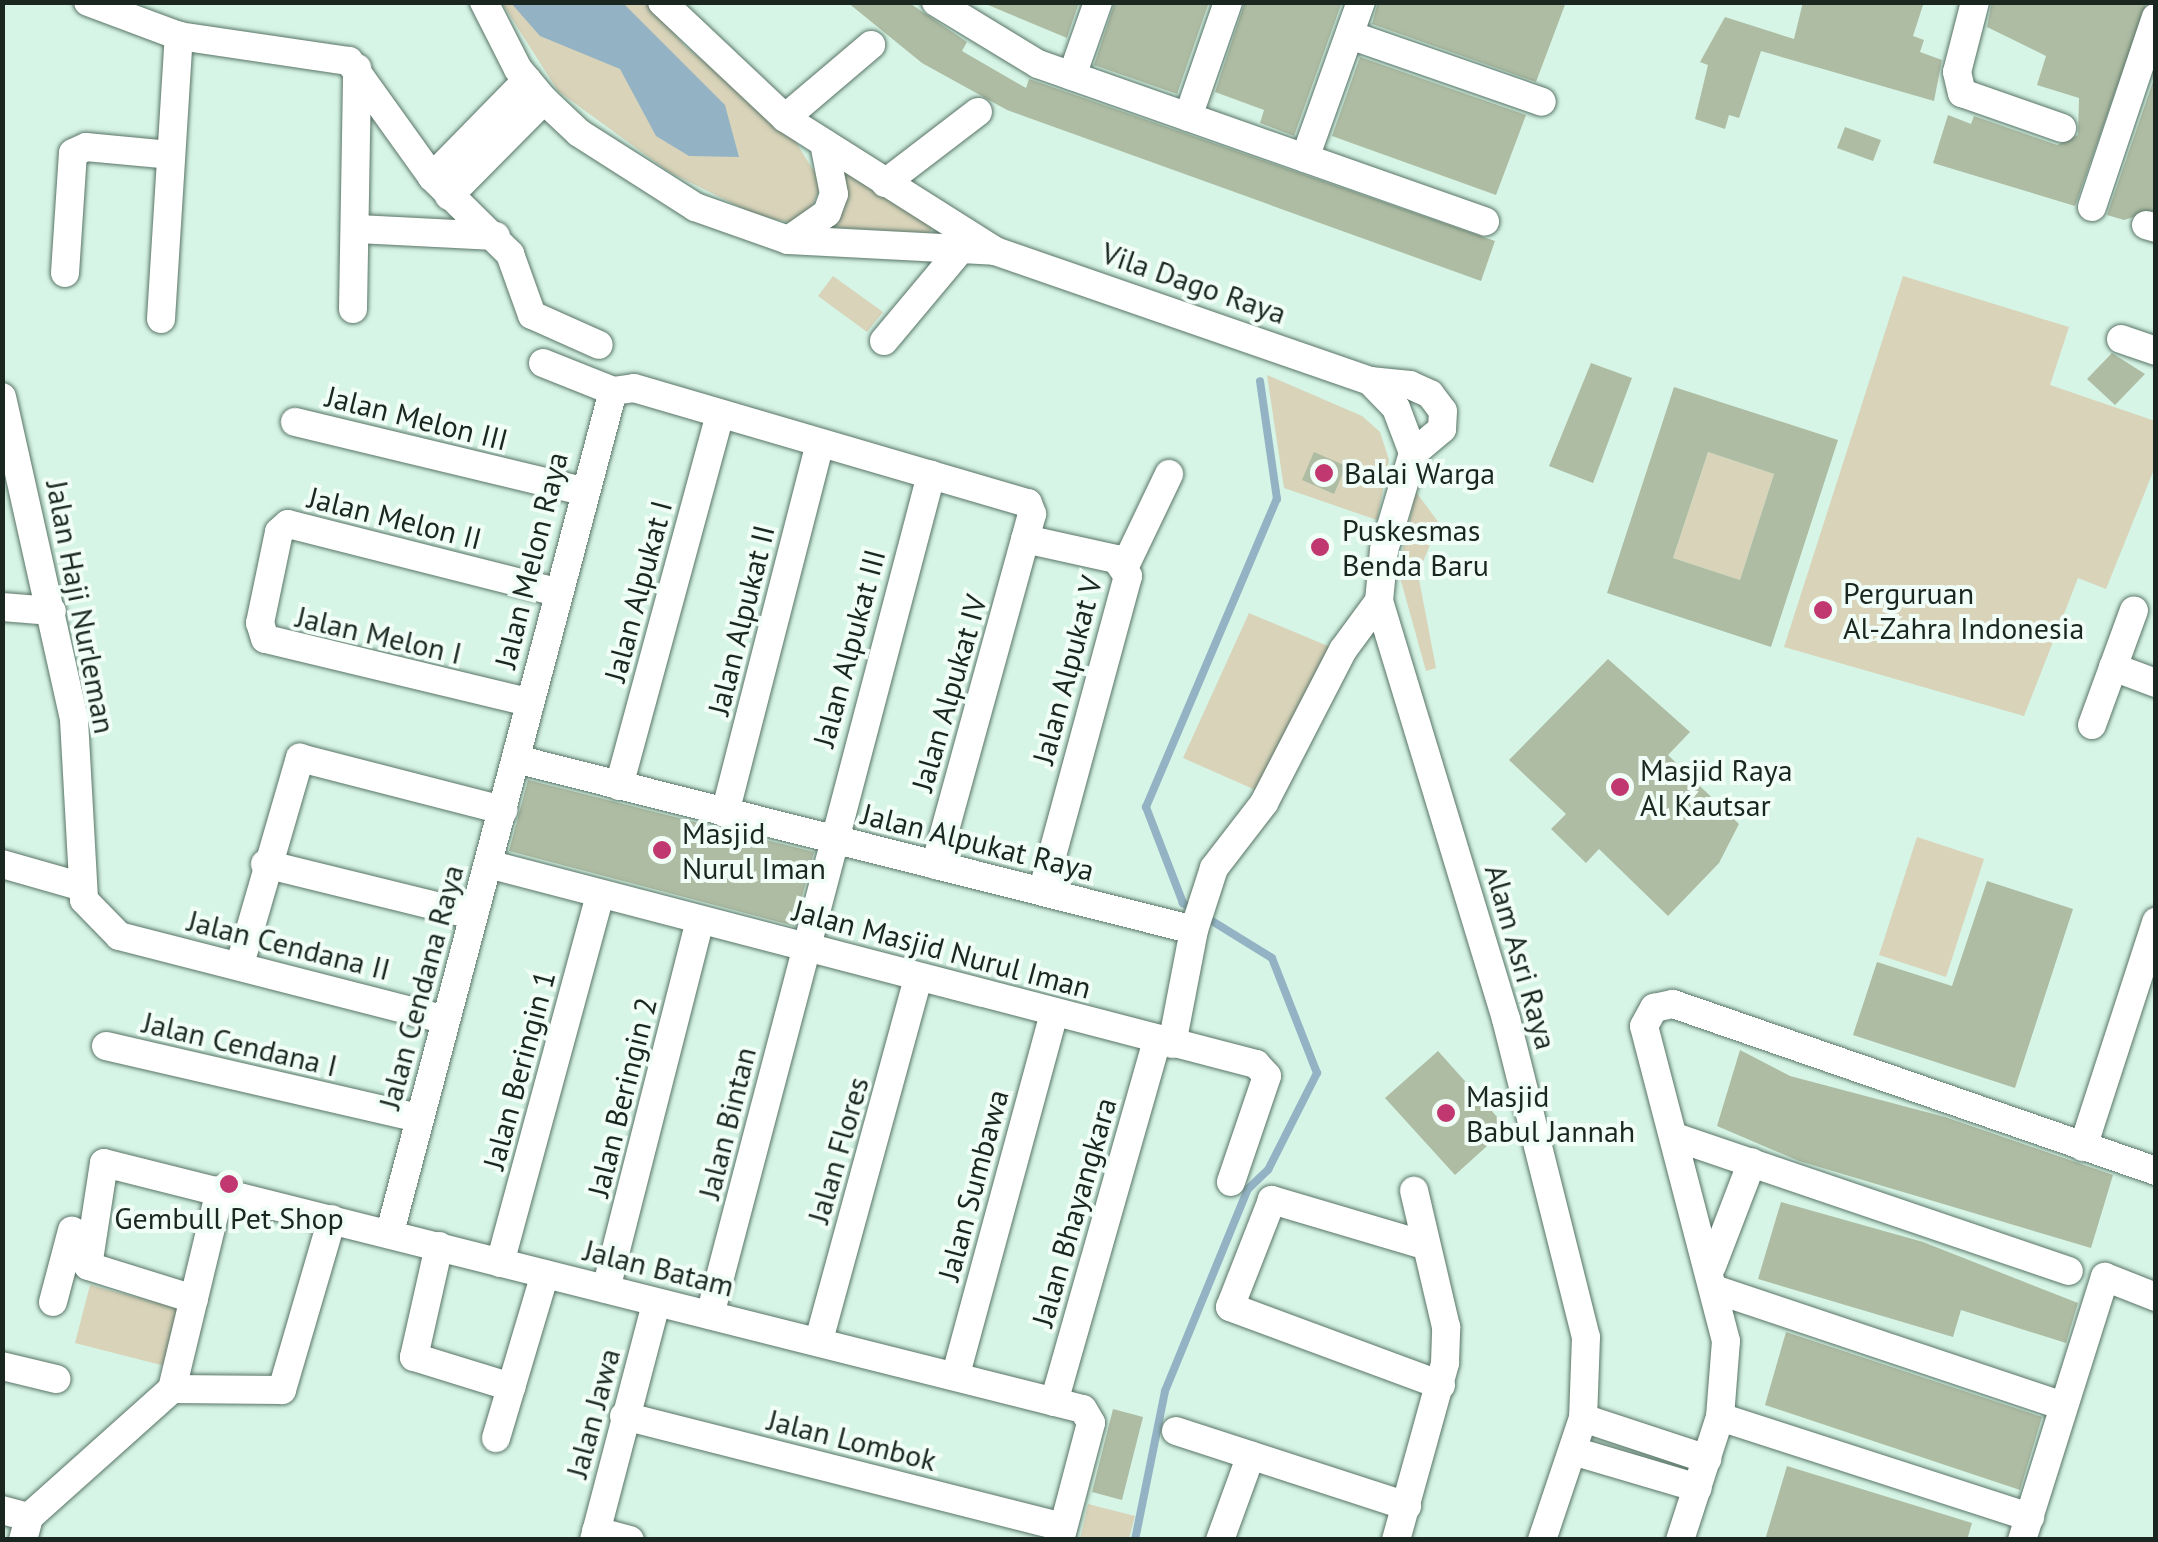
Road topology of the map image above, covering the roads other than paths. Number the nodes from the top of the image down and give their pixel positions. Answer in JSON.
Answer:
{"nodes":[{"id":1,"x":88,"y":2,"type":"edge"},
{"id":2,"x":484,"y":2,"type":"edge"},
{"id":3,"x":662,"y":2,"type":"edge"},
{"id":4,"x":1098,"y":2,"type":"edge"},
{"id":5,"x":1228,"y":2,"type":"edge"},
{"id":6,"x":1361,"y":2,"type":"edge"},
{"id":7,"x":1975,"y":2,"type":"edge"},
{"id":8,"x":950,"y":7,"type":"edge"},
{"id":9,"x":2156,"y":17,"type":"edge"},
{"id":10,"x":1350,"y":35,"type":"junction"},
{"id":11,"x":179,"y":36,"type":"junction"},
{"id":12,"x":871,"y":45,"type":"dead end"},
{"id":13,"x":357,"y":68,"type":"junction"},
{"id":14,"x":1072,"y":76,"type":"junction"},
{"id":15,"x":536,"y":90,"type":"junction"},
{"id":16,"x":1542,"y":102,"type":"dead end"},
{"id":17,"x":978,"y":112,"type":"dead end"},
{"id":18,"x":1188,"y":117,"type":"junction"},
{"id":19,"x":785,"y":118,"type":"junction"},
{"id":20,"x":2062,"y":128,"type":"dead end"},
{"id":21,"x":824,"y":142,"type":"junction"},
{"id":22,"x":170,"y":156,"type":"junction"},
{"id":23,"x":1305,"y":158,"type":"junction"},
{"id":24,"x":885,"y":183,"type":"junction"},
{"id":25,"x":441,"y":187,"type":"junction"},
{"id":26,"x":2092,"y":208,"type":"dead end"},
{"id":27,"x":1485,"y":221,"type":"dead end"},
{"id":28,"x":357,"y":229,"type":"junction"},
{"id":29,"x":496,"y":236,"type":"junction"},
{"id":30,"x":788,"y":240,"type":"junction"},
{"id":31,"x":960,"y":250,"type":"junction"},
{"id":32,"x":995,"y":251,"type":"junction"},
{"id":33,"x":65,"y":273,"type":"dead end"},
{"id":34,"x":353,"y":309,"type":"dead end"},
{"id":35,"x":161,"y":319,"type":"dead end"},
{"id":36,"x":2121,"y":339,"type":"dead end"},
{"id":37,"x":884,"y":341,"type":"dead end"},
{"id":38,"x":598,"y":344,"type":"dead end"},
{"id":39,"x":2156,"y":351,"type":"edge"},
{"id":40,"x":543,"y":364,"type":"dead end"},
{"id":41,"x":1370,"y":381,"type":"junction"},
{"id":42,"x":618,"y":388,"type":"junction"},
{"id":43,"x":2,"y":397,"type":"edge"},
{"id":44,"x":720,"y":413,"type":"junction"},
{"id":45,"x":295,"y":422,"type":"dead end"},
{"id":46,"x":820,"y":443,"type":"junction"},
{"id":47,"x":1413,"y":453,"type":"junction"},
{"id":48,"x":1169,"y":474,"type":"dead end"},
{"id":49,"x":931,"y":475,"type":"junction"},
{"id":50,"x":13,"y":478,"type":"edge"},
{"id":51,"x":582,"y":491,"type":"junction"},
{"id":52,"x":278,"y":532,"type":"joint"},
{"id":53,"x":1025,"y":539,"type":"junction"},
{"id":54,"x":1125,"y":566,"type":"junction"},
{"id":55,"x":556,"y":592,"type":"junction"},
{"id":56,"x":1379,"y":601,"type":"junction"},
{"id":57,"x":2,"y":608,"type":"edge"},
{"id":58,"x":2134,"y":610,"type":"dead end"},
{"id":59,"x":52,"y":611,"type":"junction"},
{"id":60,"x":2113,"y":666,"type":"junction"},
{"id":61,"x":2156,"y":683,"type":"edge"},
{"id":62,"x":528,"y":702,"type":"junction"},
{"id":63,"x":2092,"y":725,"type":"dead end"},
{"id":64,"x":516,"y":760,"type":"junction"},
{"id":65,"x":619,"y":786,"type":"junction"},
{"id":66,"x":503,"y":810,"type":"junction"},
{"id":67,"x":725,"y":812,"type":"junction"},
{"id":68,"x":830,"y":839,"type":"junction"},
{"id":69,"x":2,"y":864,"type":"edge"},
{"id":70,"x":265,"y":864,"type":"junction"},
{"id":71,"x":488,"y":864,"type":"junction"},
{"id":72,"x":935,"y":865,"type":"junction"},
{"id":73,"x":79,"y":886,"type":"junction"},
{"id":74,"x":1042,"y":892,"type":"junction"},
{"id":75,"x":600,"y":894,"type":"junction"},
{"id":76,"x":473,"y":915,"type":"junction"},
{"id":77,"x":700,"y":920,"type":"junction"},
{"id":78,"x":1194,"y":930,"type":"junction"},
{"id":79,"x":2153,"y":937,"type":"edge"},
{"id":80,"x":805,"y":946,"type":"junction"},
{"id":81,"x":240,"y":964,"type":"junction"},
{"id":82,"x":918,"y":978,"type":"junction"},
{"id":83,"x":1054,"y":1013,"type":"junction"},
{"id":84,"x":443,"y":1019,"type":"junction"},
{"id":85,"x":1164,"y":1042,"type":"junction"},
{"id":86,"x":106,"y":1046,"type":"dead end"},
{"id":87,"x":419,"y":1118,"type":"junction"},
{"id":88,"x":1674,"y":1136,"type":"junction"},
{"id":89,"x":2083,"y":1147,"type":"junction"},
{"id":90,"x":104,"y":1162,"type":"junction"},
{"id":91,"x":1752,"y":1162,"type":"junction"},
{"id":92,"x":2156,"y":1171,"type":"edge"},
{"id":93,"x":1232,"y":1182,"type":"dead end"},
{"id":94,"x":220,"y":1190,"type":"junction"},
{"id":95,"x":1414,"y":1191,"type":"dead end"},
{"id":96,"x":332,"y":1218,"type":"junction"},
{"id":97,"x":390,"y":1232,"type":"junction"},
{"id":98,"x":1424,"y":1245,"type":"junction"},
{"id":99,"x":439,"y":1246,"type":"junction"},
{"id":100,"x":500,"y":1263,"type":"junction"},
{"id":101,"x":2069,"y":1271,"type":"dead end"},
{"id":102,"x":545,"y":1274,"type":"junction"},
{"id":103,"x":1715,"y":1278,"type":"junction"},
{"id":104,"x":606,"y":1290,"type":"junction"},
{"id":105,"x":2156,"y":1297,"type":"edge"},
{"id":106,"x":194,"y":1299,"type":"junction"},
{"id":107,"x":52,"y":1302,"type":"dead end"},
{"id":108,"x":656,"y":1303,"type":"junction"},
{"id":109,"x":710,"y":1315,"type":"junction"},
{"id":110,"x":819,"y":1340,"type":"junction"},
{"id":111,"x":2,"y":1366,"type":"edge"},
{"id":112,"x":956,"y":1374,"type":"junction"},
{"id":113,"x":56,"y":1379,"type":"dead end"},
{"id":114,"x":1441,"y":1385,"type":"junction"},
{"id":115,"x":511,"y":1387,"type":"junction"},
{"id":116,"x":172,"y":1389,"type":"junction"},
{"id":117,"x":1054,"y":1402,"type":"junction"},
{"id":118,"x":2060,"y":1405,"type":"junction"},
{"id":119,"x":624,"y":1416,"type":"junction"},
{"id":120,"x":1720,"y":1417,"type":"junction"},
{"id":121,"x":1583,"y":1418,"type":"junction"},
{"id":122,"x":1176,"y":1431,"type":"dead end"},
{"id":123,"x":496,"y":1438,"type":"dead end"},
{"id":124,"x":1573,"y":1451,"type":"junction"},
{"id":125,"x":1251,"y":1455,"type":"junction"},
{"id":126,"x":1707,"y":1459,"type":"junction"},
{"id":127,"x":1698,"y":1488,"type":"junction"},
{"id":128,"x":1407,"y":1506,"type":"junction"},
{"id":129,"x":18,"y":1522,"type":"edge"},
{"id":130,"x":2026,"y":1528,"type":"edge"},
{"id":131,"x":1061,"y":1533,"type":"edge"},
{"id":132,"x":595,"y":1535,"type":"edge"},
{"id":133,"x":1685,"y":1538,"type":"edge"},
{"id":134,"x":630,"y":1540,"type":"edge"},
{"id":135,"x":1220,"y":1540,"type":"edge"},
{"id":136,"x":1396,"y":1540,"type":"edge"},
{"id":137,"x":1542,"y":1540,"type":"edge"}],
"edges":[{"from":1,"to":11,"type":"street"},
{"from":2,"to":15,"type":"street","name":"Vila Dago Raya"},
{"from":3,"to":19,"type":"street","name":"Vila Dago Raya"},
{"from":4,"to":14,"type":"street"},
{"from":5,"to":18,"type":"street"},
{"from":6,"to":10,"type":"street"},
{"from":7,"to":20,"type":"street"},
{"from":8,"to":14,"type":"street"},
{"from":9,"to":26,"type":"street"},
{"from":10,"to":16,"type":"street"},
{"from":10,"to":23,"type":"street"},
{"from":11,"to":13,"type":"street"},
{"from":11,"to":22,"type":"street"},
{"from":12,"to":19,"type":"street"},
{"from":13,"to":25,"type":"street"},
{"from":13,"to":28,"type":"street"},
{"from":14,"to":18,"type":"street"},
{"from":15,"to":25,"type":"street"},
{"from":15,"to":30,"type":"street","name":"Vila Dago Raya"},
{"from":17,"to":24,"type":"street"},
{"from":18,"to":23,"type":"street"},
{"from":19,"to":21,"type":"street","name":"Vila Dago Raya"},
{"from":21,"to":24,"type":"street","name":"Vila Dago Raya"},
{"from":21,"to":30,"type":"street"},
{"from":22,"to":33,"type":"street"},
{"from":22,"to":35,"type":"street"},
{"from":23,"to":27,"type":"street"},
{"from":24,"to":32,"type":"street","name":"Vila Dago Raya"},
{"from":25,"to":29,"type":"street"},
{"from":28,"to":29,"type":"street"},
{"from":28,"to":34,"type":"street"},
{"from":29,"to":38,"type":"street"},
{"from":30,"to":31,"type":"street","name":"Vila Dago Raya"},
{"from":31,"to":32,"type":"street","name":"Vila Dago Raya"},
{"from":31,"to":37,"type":"street"},
{"from":32,"to":41,"type":"street","name":"Vila Dago Raya"},
{"from":36,"to":39,"type":"street"},
{"from":40,"to":42,"type":"street"},
{"from":41,"to":47,"type":"street"},
{"from":41,"to":47,"type":"street","name":"Vila Dago Raya"},
{"from":42,"to":44,"type":"street"},
{"from":42,"to":51,"type":"street","name":"Jalan Melon Raya"},
{"from":43,"to":50,"type":"street","name":"Jalan Haji Nurleman"},
{"from":44,"to":46,"type":"street"},
{"from":44,"to":65,"type":"street","name":"Jalan Alpukat I"},
{"from":45,"to":51,"type":"street","name":"Jalan Melon III"},
{"from":46,"to":49,"type":"street"},
{"from":46,"to":67,"type":"street","name":"Jalan Alpukat II"},
{"from":47,"to":56,"type":"street","name":"Alam Asri Raya"},
{"from":48,"to":54,"type":"street"},
{"from":49,"to":53,"type":"street"},
{"from":49,"to":68,"type":"street","name":"Jalan Alpukat III"},
{"from":50,"to":59,"type":"street","name":"Jalan Haji Nurleman"},
{"from":51,"to":55,"type":"street","name":"Jalan Melon Raya"},
{"from":52,"to":55,"type":"street","name":"Jalan Melon II"},
{"from":52,"to":62,"type":"street","name":"Jalan Melon I"},
{"from":53,"to":54,"type":"street","name":"Jalan Alpukat V"},
{"from":53,"to":72,"type":"street","name":"Jalan Alpukat IV"},
{"from":54,"to":74,"type":"street","name":"Jalan Alpukat V"},
{"from":55,"to":62,"type":"street","name":"Jalan Melon Raya"},
{"from":56,"to":78,"type":"street"},
{"from":56,"to":121,"type":"street","name":"Alam Asri Raya"},
{"from":57,"to":59,"type":"street"},
{"from":58,"to":60,"type":"street"},
{"from":59,"to":73,"type":"street","name":"Jalan Haji Nurleman"},
{"from":60,"to":61,"type":"street"},
{"from":60,"to":63,"type":"street"},
{"from":62,"to":64,"type":"street","name":"Jalan Melon Raya"},
{"from":64,"to":65,"type":"street","name":"Jalan Alpukat Raya"},
{"from":64,"to":66,"type":"street","name":"Jalan Cendana Raya"},
{"from":65,"to":67,"type":"street","name":"Jalan Alpukat Raya"},
{"from":66,"to":70,"type":"street"},
{"from":66,"to":71,"type":"street","name":"Jalan Cendana Raya"},
{"from":67,"to":68,"type":"street","name":"Jalan Alpukat Raya"},
{"from":68,"to":72,"type":"street","name":"Jalan Alpukat Raya"},
{"from":68,"to":80,"type":"street","name":"Jalan Alpukat III"},
{"from":69,"to":73,"type":"street"},
{"from":70,"to":76,"type":"street"},
{"from":70,"to":81,"type":"street"},
{"from":71,"to":75,"type":"street","name":"Jalan Masjid Nurul Iman"},
{"from":71,"to":76,"type":"street","name":"Jalan Cendana Raya"},
{"from":72,"to":74,"type":"street","name":"Jalan Alpukat Raya"},
{"from":73,"to":81,"type":"street","name":"Jalan Cendana II"},
{"from":74,"to":78,"type":"street","name":"Jalan Alpukat Raya"},
{"from":75,"to":77,"type":"street","name":"Jalan Masjid Nurul Iman"},
{"from":75,"to":100,"type":"street","name":"Jalan Beringin 1"},
{"from":76,"to":84,"type":"street","name":"Jalan Cendana Raya"},
{"from":77,"to":80,"type":"street","name":"Jalan Masjid Nurul Iman"},
{"from":77,"to":104,"type":"street","name":"Jalan Beringin 2"},
{"from":78,"to":85,"type":"street"},
{"from":79,"to":89,"type":"street"},
{"from":80,"to":82,"type":"street","name":"Jalan Masjid Nurul Iman"},
{"from":80,"to":109,"type":"street","name":"Jalan Bintan"},
{"from":81,"to":84,"type":"street","name":"Jalan Cendana II"},
{"from":82,"to":83,"type":"street","name":"Jalan Masjid Nurul Iman"},
{"from":82,"to":110,"type":"street","name":"Jalan Flores"},
{"from":83,"to":85,"type":"street","name":"Jalan Masjid Nurul Iman"},
{"from":83,"to":112,"type":"street","name":"Jalan Sumbawa"},
{"from":84,"to":87,"type":"street","name":"Jalan Cendana Raya"},
{"from":85,"to":93,"type":"street","name":"Jalan Masjid Nurul Iman"},
{"from":85,"to":117,"type":"street","name":"Jalan Bhayangkara"},
{"from":86,"to":87,"type":"street","name":"Jalan Cendana I"},
{"from":87,"to":97,"type":"street","name":"Jalan Cendana Raya"},
{"from":88,"to":89,"type":"street"},
{"from":88,"to":91,"type":"street"},
{"from":88,"to":103,"type":"street"},
{"from":89,"to":92,"type":"street"},
{"from":90,"to":94,"type":"street","name":"Jalan Batam"},
{"from":90,"to":106,"type":"street"},
{"from":90,"to":107,"type":"street"},
{"from":91,"to":101,"type":"street"},
{"from":91,"to":103,"type":"street"},
{"from":94,"to":96,"type":"street","name":"Jalan Batam"},
{"from":94,"to":106,"type":"street"},
{"from":95,"to":98,"type":"street"},
{"from":96,"to":97,"type":"street","name":"Jalan Batam"},
{"from":96,"to":116,"type":"street"},
{"from":97,"to":99,"type":"street","name":"Jalan Batam"},
{"from":98,"to":114,"type":"street"},
{"from":98,"to":114,"type":"street"},
{"from":99,"to":100,"type":"street","name":"Jalan Batam"},
{"from":99,"to":115,"type":"street"},
{"from":100,"to":102,"type":"street","name":"Jalan Batam"},
{"from":102,"to":104,"type":"street","name":"Jalan Batam"},
{"from":102,"to":115,"type":"street"},
{"from":103,"to":118,"type":"street"},
{"from":103,"to":120,"type":"street"},
{"from":104,"to":108,"type":"street","name":"Jalan Batam"},
{"from":105,"to":118,"type":"street"},
{"from":106,"to":116,"type":"street"},
{"from":108,"to":109,"type":"street","name":"Jalan Batam"},
{"from":108,"to":119,"type":"street","name":"Jalan Jawa"},
{"from":109,"to":110,"type":"street","name":"Jalan Batam"},
{"from":110,"to":112,"type":"street","name":"Jalan Batam"},
{"from":111,"to":113,"type":"street"},
{"from":112,"to":117,"type":"street","name":"Jalan Batam"},
{"from":114,"to":128,"type":"street"},
{"from":115,"to":123,"type":"street"},
{"from":116,"to":129,"type":"street"},
{"from":117,"to":131,"type":"street","name":"Jalan Batam"},
{"from":118,"to":130,"type":"street"},
{"from":119,"to":131,"type":"street","name":"Jalan Lombok"},
{"from":119,"to":132,"type":"street","name":"Jalan Jawa"},
{"from":120,"to":126,"type":"street"},
{"from":120,"to":130,"type":"street"},
{"from":121,"to":124,"type":"street","name":"Alam Asri Raya"},
{"from":121,"to":126,"type":"street"},
{"from":122,"to":125,"type":"street"},
{"from":124,"to":127,"type":"street"},
{"from":124,"to":137,"type":"street","name":"Alam Asri Raya"},
{"from":125,"to":128,"type":"street"},
{"from":125,"to":135,"type":"street"},
{"from":126,"to":127,"type":"street"},
{"from":127,"to":133,"type":"street"},
{"from":128,"to":136,"type":"street"},
{"from":132,"to":134,"type":"street"}]}
